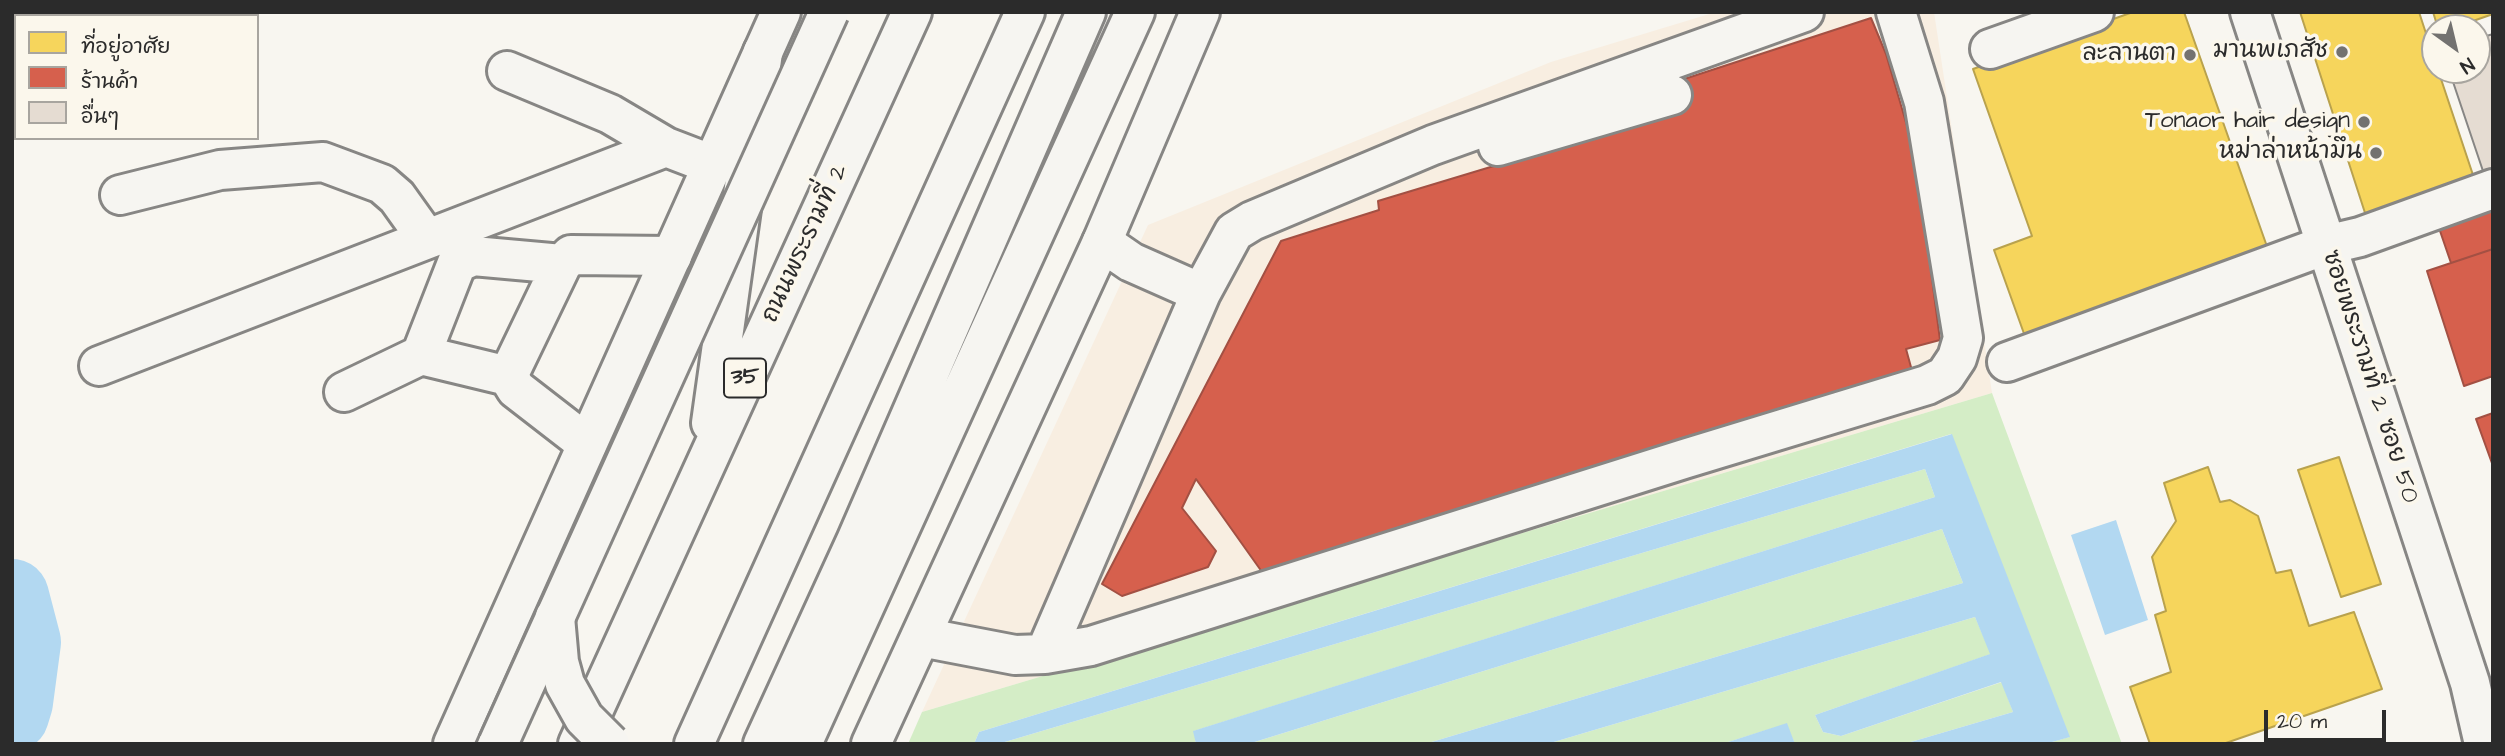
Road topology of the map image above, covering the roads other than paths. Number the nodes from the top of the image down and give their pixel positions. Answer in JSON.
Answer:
{"nodes":[{"id":1,"x":781,"y":12,"type":"edge"},
{"id":2,"x":829,"y":12,"type":"edge"},
{"id":3,"x":912,"y":12,"type":"edge"},
{"id":4,"x":932,"y":12,"type":"edge"},
{"id":5,"x":1025,"y":12,"type":"edge"},
{"id":6,"x":1086,"y":12,"type":"edge"},
{"id":7,"x":1135,"y":12,"type":"edge"},
{"id":8,"x":1200,"y":12,"type":"edge"},
{"id":9,"x":1804,"y":12,"type":"edge"},
{"id":10,"x":1896,"y":12,"type":"edge"},
{"id":11,"x":2094,"y":12,"type":"edge"},
{"id":12,"x":2250,"y":12,"type":"edge"},
{"id":13,"x":1990,"y":49,"type":"dead end"},
{"id":14,"x":764,"y":52,"type":"junction"},
{"id":15,"x":507,"y":71,"type":"dead end"},
{"id":16,"x":1672,"y":95,"type":"dead end"},
{"id":17,"x":666,"y":147,"type":"junction"},
{"id":18,"x":1399,"y":159,"type":"junction"},
{"id":19,"x":713,"y":165,"type":"junction"},
{"id":20,"x":2493,"y":189,"type":"edge"},
{"id":21,"x":120,"y":195,"type":"dead end"},
{"id":22,"x":427,"y":239,"type":"junction"},
{"id":23,"x":1102,"y":242,"type":"junction"},
{"id":24,"x":2326,"y":245,"type":"junction"},
{"id":25,"x":672,"y":256,"type":"junction"},
{"id":26,"x":562,"y":264,"type":"junction"},
{"id":27,"x":1201,"y":293,"type":"junction"},
{"id":28,"x":421,"y":355,"type":"junction"},
{"id":29,"x":2007,"y":362,"type":"dead end"},
{"id":30,"x":99,"y":366,"type":"dead end"},
{"id":31,"x":508,"y":376,"type":"junction"},
{"id":32,"x":344,"y":392,"type":"dead end"},
{"id":33,"x":587,"y":444,"type":"junction"},
{"id":34,"x":705,"y":466,"type":"junction"},
{"id":35,"x":555,"y":617,"type":"junction"},
{"id":36,"x":921,"y":637,"type":"junction"},
{"id":37,"x":1045,"y":654,"type":"junction"},
{"id":38,"x":2481,"y":680,"type":"edge"},
{"id":39,"x":799,"y":739,"type":"edge"},
{"id":40,"x":453,"y":744,"type":"edge"},
{"id":41,"x":498,"y":744,"type":"edge"},
{"id":42,"x":578,"y":744,"type":"edge"},
{"id":43,"x":601,"y":744,"type":"edge"},
{"id":44,"x":610,"y":744,"type":"edge"},
{"id":45,"x":694,"y":744,"type":"edge"},
{"id":46,"x":763,"y":744,"type":"edge"},
{"id":47,"x":871,"y":744,"type":"edge"},
{"id":48,"x":2484,"y":744,"type":"edge"}],
"edges":[{"from":1,"to":14,"type":"main road"},
{"from":2,"to":35,"type":"main road","bridge":true},
{"from":3,"to":34,"type":"main road","name":"ถนนพระรามที่ 2","number":"35"},
{"from":4,"to":43,"type":"main road"},
{"from":5,"to":45,"type":"main road"},
{"from":6,"to":46,"type":"main road"},
{"from":7,"to":39,"type":"main road"},
{"from":8,"to":23,"type":"main road"},
{"from":9,"to":18,"type":"main road"},
{"from":10,"to":37,"type":"main road"},
{"from":11,"to":13,"type":"main road"},
{"from":12,"to":24,"type":"main road","name":"ซอยพระรามที่ 2 ซอย 50"},
{"from":14,"to":19,"type":"main road"},
{"from":14,"to":34,"type":"main road"},
{"from":15,"to":17,"type":"main road"},
{"from":16,"to":18,"type":"main road"},
{"from":17,"to":19,"type":"main road"},
{"from":17,"to":22,"type":"main road"},
{"from":18,"to":27,"type":"main road"},
{"from":19,"to":25,"type":"main road"},
{"from":20,"to":24,"type":"main road"},
{"from":21,"to":22,"type":"main road"},
{"from":22,"to":30,"type":"main road"},
{"from":23,"to":27,"type":"main road"},
{"from":23,"to":36,"type":"main road"},
{"from":24,"to":29,"type":"main road"},
{"from":24,"to":38,"type":"main road","name":"ซอยพระรามที่ 2 ซอย 50"},
{"from":25,"to":26,"type":"main road"},
{"from":25,"to":33,"type":"main road"},
{"from":26,"to":28,"type":"main road"},
{"from":26,"to":31,"type":"main road"},
{"from":27,"to":37,"type":"main road"},
{"from":28,"to":31,"type":"main road"},
{"from":28,"to":32,"type":"main road"},
{"from":31,"to":33,"type":"main road"},
{"from":33,"to":40,"type":"main road"},
{"from":34,"to":42,"type":"main road","name":"ถนนพระรามที่ 2","number":"35"},
{"from":35,"to":41,"type":"main road","bridge":true},
{"from":35,"to":44,"type":"main road","bridge":true},
{"from":36,"to":37,"type":"main road"},
{"from":36,"to":47,"type":"main road"},
{"from":38,"to":48,"type":"main road","name":"ซอยพระรามที่ 2 ซอย 50"}]}
